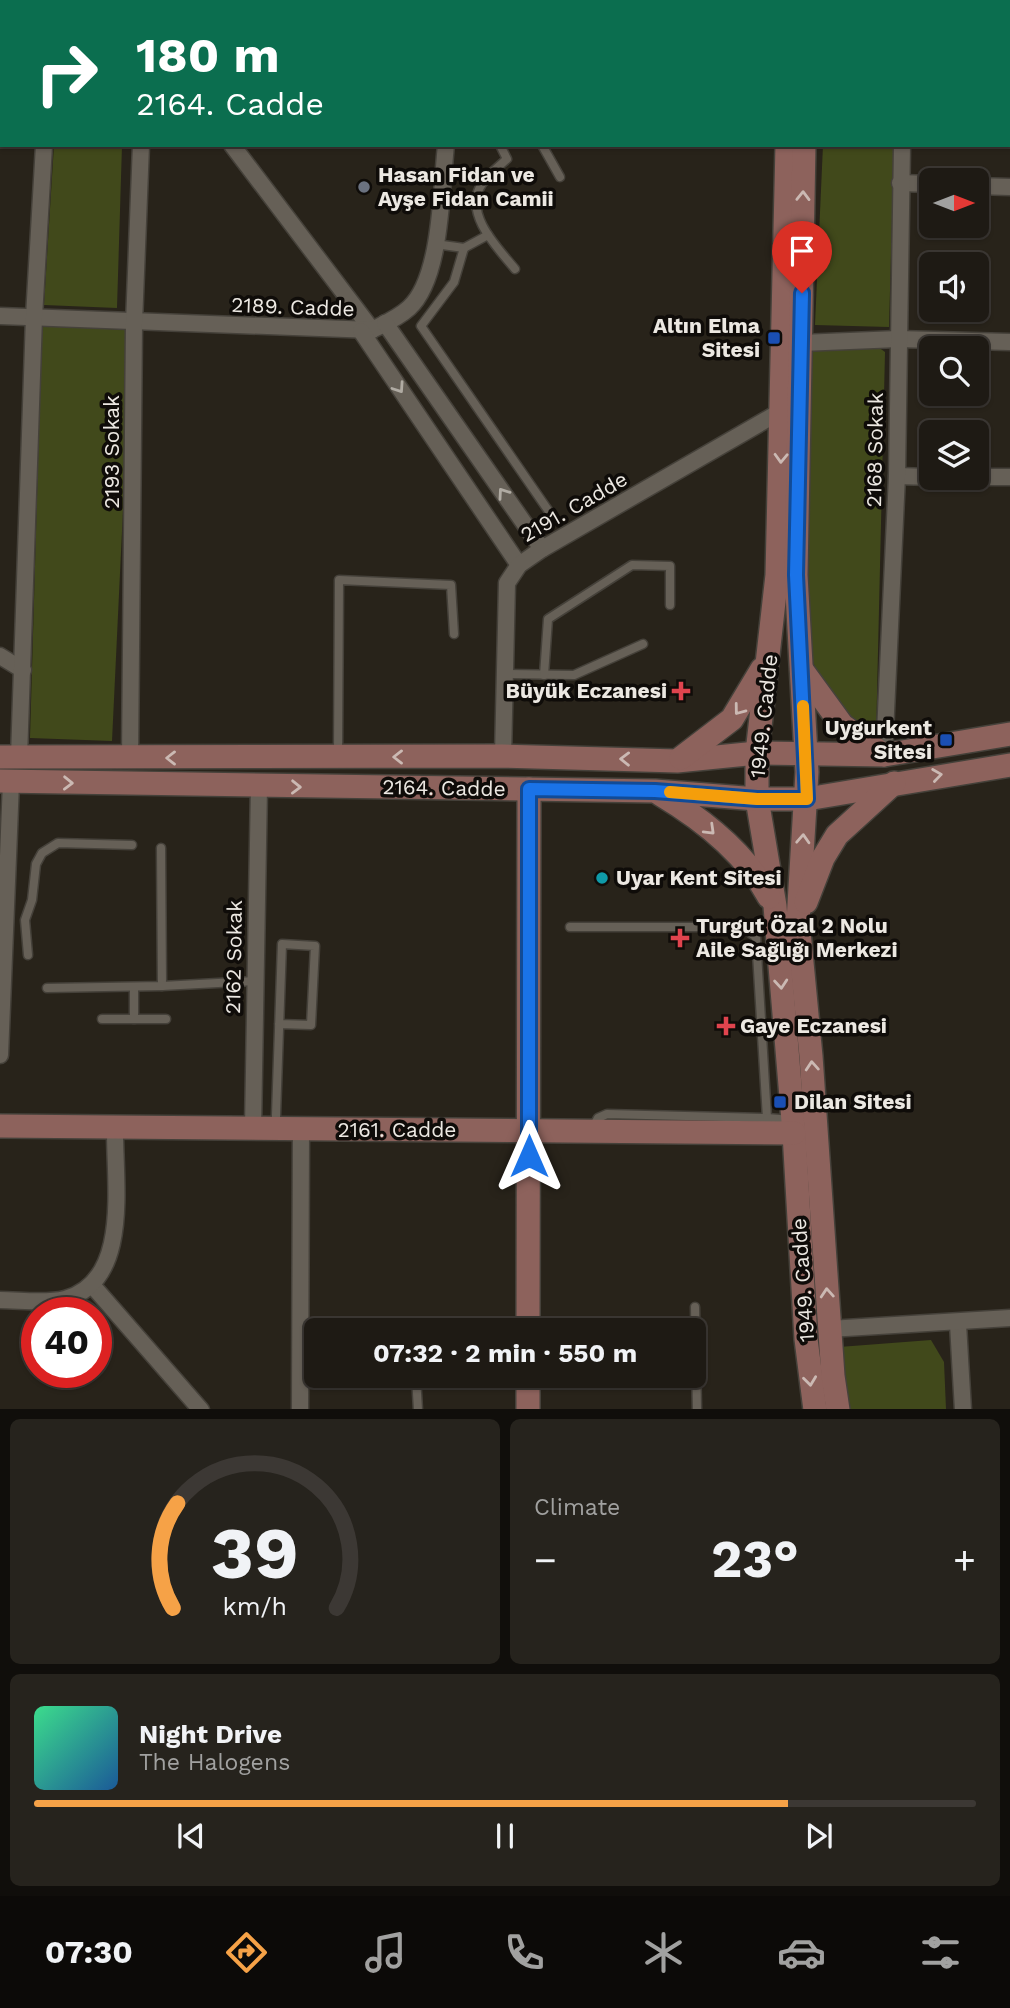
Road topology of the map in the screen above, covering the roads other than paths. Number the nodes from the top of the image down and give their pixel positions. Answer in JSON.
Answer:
{"nodes":[{"id":1,"x":44,"y":147,"type":"edge"},
{"id":2,"x":141,"y":147,"type":"edge"},
{"id":3,"x":234,"y":147,"type":"edge"},
{"id":4,"x":446,"y":147,"type":"edge"},
{"id":5,"x":501,"y":147,"type":"edge"},
{"id":6,"x":542,"y":147,"type":"edge"},
{"id":7,"x":787,"y":147,"type":"edge"},
{"id":8,"x":804,"y":147,"type":"edge"},
{"id":9,"x":902,"y":147,"type":"edge"},
{"id":10,"x":560,"y":177,"type":"dead end"},
{"id":11,"x":900,"y":183,"type":"junction"},
{"id":12,"x":919,"y":184,"type":"edge"},
{"id":13,"x":989,"y":186,"type":"edge"},
{"id":14,"x":1010,"y":187,"type":"edge"},
{"id":15,"x":488,"y":234,"type":"junction"},
{"id":16,"x":435,"y":244,"type":"junction"},
{"id":17,"x":464,"y":248,"type":"junction"},
{"id":18,"x":515,"y":269,"type":"dead end"},
{"id":19,"x":0,"y":316,"type":"edge"},
{"id":20,"x":34,"y":317,"type":"junction"},
{"id":21,"x":134,"y":323,"type":"junction"},
{"id":22,"x":373,"y":328,"type":"junction"},
{"id":23,"x":898,"y":339,"type":"junction"},
{"id":24,"x":1010,"y":342,"type":"edge"},
{"id":25,"x":801,"y":343,"type":"junction"},
{"id":26,"x":783,"y":410,"type":"junction"},
{"id":27,"x":897,"y":476,"type":"junction"},
{"id":28,"x":919,"y":477,"type":"edge"},
{"id":29,"x":989,"y":477,"type":"edge"},
{"id":30,"x":1010,"y":477,"type":"edge"},
{"id":31,"x":550,"y":513,"type":"dead end"},
{"id":32,"x":542,"y":549,"type":"junction"},
{"id":33,"x":519,"y":565,"type":"junction"},
{"id":34,"x":670,"y":605,"type":"dead end"},
{"id":35,"x":454,"y":634,"type":"dead end"},
{"id":36,"x":643,"y":645,"type":"dead end"},
{"id":37,"x":771,"y":650,"type":"junction"},
{"id":38,"x":0,"y":656,"type":"edge"},
{"id":39,"x":800,"y":667,"type":"junction"},
{"id":40,"x":23,"y":670,"type":"junction"},
{"id":41,"x":505,"y":674,"type":"junction"},
{"id":42,"x":544,"y":675,"type":"junction"},
{"id":43,"x":1010,"y":734,"type":"edge"},
{"id":44,"x":806,"y":752,"type":"junction"},
{"id":45,"x":757,"y":753,"type":"junction"},
{"id":46,"x":884,"y":755,"type":"junction"},
{"id":47,"x":503,"y":756,"type":"junction"},
{"id":48,"x":10,"y":757,"type":"edge"},
{"id":49,"x":338,"y":757,"type":"junction"},
{"id":50,"x":130,"y":758,"type":"junction"},
{"id":51,"x":677,"y":761,"type":"junction"},
{"id":52,"x":1010,"y":765,"type":"edge"},
{"id":53,"x":5,"y":781,"type":"edge"},
{"id":54,"x":895,"y":782,"type":"junction"},
{"id":55,"x":259,"y":786,"type":"junction"},
{"id":56,"x":529,"y":789,"type":"junction"},
{"id":57,"x":655,"y":791,"type":"junction"},
{"id":58,"x":757,"y":799,"type":"junction"},
{"id":59,"x":807,"y":799,"type":"junction"},
{"id":60,"x":132,"y":845,"type":"dead end"},
{"id":61,"x":161,"y":848,"type":"dead end"},
{"id":62,"x":775,"y":906,"type":"junction"},
{"id":63,"x":5,"y":920,"type":"junction"},
{"id":64,"x":25,"y":920,"type":"junction"},
{"id":65,"x":798,"y":921,"type":"junction"},
{"id":66,"x":570,"y":927,"type":"dead end"},
{"id":67,"x":767,"y":936,"type":"junction"},
{"id":68,"x":28,"y":956,"type":"dead end"},
{"id":69,"x":255,"y":981,"type":"junction"},
{"id":70,"x":162,"y":986,"type":"junction"},
{"id":71,"x":134,"y":987,"type":"junction"},
{"id":72,"x":47,"y":988,"type":"dead end"},
{"id":73,"x":102,"y":1019,"type":"dead end"},
{"id":74,"x":134,"y":1019,"type":"junction"},
{"id":75,"x":166,"y":1019,"type":"dead end"},
{"id":76,"x":279,"y":1024,"type":"junction"},
{"id":77,"x":0,"y":1055,"type":"edge"},
{"id":78,"x":767,"y":1118,"type":"junction"},
{"id":79,"x":0,"y":1126,"type":"edge"},
{"id":80,"x":115,"y":1127,"type":"junction"},
{"id":81,"x":793,"y":1127,"type":"junction"},
{"id":82,"x":264,"y":1128,"type":"junction"},
{"id":83,"x":301,"y":1129,"type":"junction"},
{"id":84,"x":529,"y":1131,"type":"junction"},
{"id":85,"x":592,"y":1131,"type":"junction"},
{"id":86,"x":92,"y":1284,"type":"junction"},
{"id":87,"x":0,"y":1300,"type":"edge"},
{"id":88,"x":695,"y":1307,"type":"dead end"},
{"id":89,"x":308,"y":1318,"type":"edge"},
{"id":90,"x":528,"y":1318,"type":"edge"},
{"id":91,"x":1010,"y":1318,"type":"edge"},
{"id":92,"x":958,"y":1324,"type":"junction"},
{"id":93,"x":829,"y":1329,"type":"junction"},
{"id":94,"x":304,"y":1384,"type":"edge"},
{"id":95,"x":417,"y":1388,"type":"edge"},
{"id":96,"x":528,"y":1388,"type":"edge"},
{"id":97,"x":201,"y":1409,"type":"edge"},
{"id":98,"x":300,"y":1409,"type":"edge"},
{"id":99,"x":418,"y":1409,"type":"edge"},
{"id":100,"x":528,"y":1409,"type":"edge"},
{"id":101,"x":697,"y":1409,"type":"edge"},
{"id":102,"x":815,"y":1409,"type":"edge"},
{"id":103,"x":838,"y":1409,"type":"edge"},
{"id":104,"x":963,"y":1409,"type":"edge"}],
"edges":[{"from":1,"to":20,"type":"street"},
{"from":2,"to":21,"type":"street","name":"2193 Sokak"},
{"from":3,"to":22,"type":"street"},
{"from":4,"to":16,"type":"street","name":"2189. Cadde"},
{"from":5,"to":15,"type":"lane"},
{"from":6,"to":10,"type":"lane"},
{"from":7,"to":26,"type":"street","name":"1949. Cadde"},
{"from":25,"to":8,"type":"street","name":"1949. Cadde","one_way":true},
{"from":9,"to":11,"type":"street","name":"2168 Sokak"},
{"from":11,"to":12,"type":"street"},
{"from":11,"to":23,"type":"street","name":"2168 Sokak"},
{"from":13,"to":14,"type":"street"},
{"from":15,"to":17,"type":"lane"},
{"from":15,"to":18,"type":"lane"},
{"from":16,"to":17,"type":"lane"},
{"from":16,"to":22,"type":"street","name":"2189. Cadde"},
{"from":17,"to":31,"type":"lane"},
{"from":19,"to":20,"type":"street","name":"2189. Cadde"},
{"from":20,"to":21,"type":"street","name":"2189. Cadde"},
{"from":20,"to":40,"type":"street"},
{"from":21,"to":22,"type":"street","name":"2189. Cadde"},
{"from":21,"to":50,"type":"street","name":"2193 Sokak"},
{"from":32,"to":22,"type":"street","one_way":true},
{"from":22,"to":33,"type":"street","one_way":true},
{"from":23,"to":24,"type":"street"},
{"from":23,"to":25,"type":"street"},
{"from":23,"to":27,"type":"street","name":"2168 Sokak"},
{"from":25,"to":39,"type":"street","name":"1949. Cadde"},
{"from":26,"to":32,"type":"street","name":"2191. Cadde"},
{"from":26,"to":37,"type":"street","name":"1949. Cadde","one_way":true},
{"from":27,"to":28,"type":"street"},
{"from":27,"to":46,"type":"street","name":"2168 Sokak"},
{"from":29,"to":30,"type":"street"},
{"from":32,"to":33,"type":"street","name":"2191. Cadde"},
{"from":33,"to":41,"type":"street","name":"2191. Cadde"},
{"from":34,"to":42,"type":"lane"},
{"from":35,"to":49,"type":"lane"},
{"from":36,"to":42,"type":"lane"},
{"from":37,"to":45,"type":"street","name":"1949. Cadde"},
{"from":37,"to":51,"type":"street","one_way":true},
{"from":38,"to":40,"type":"street"},
{"from":39,"to":44,"type":"street","name":"1949. Cadde"},
{"from":39,"to":46,"type":"street"},
{"from":40,"to":48,"type":"street"},
{"from":41,"to":42,"type":"lane"},
{"from":41,"to":47,"type":"street","name":"2191. Cadde"},
{"from":43,"to":46,"type":"street","name":"2164. Cadde"},
{"from":44,"to":45,"type":"street","name":"2164. Cadde"},
{"from":44,"to":46,"type":"street","name":"2164. Cadde"},
{"from":44,"to":59,"type":"street","name":"1949. Cadde"},
{"from":45,"to":51,"type":"street","name":"2164. Cadde"},
{"from":45,"to":58,"type":"street","name":"1949. Cadde"},
{"from":47,"to":49,"type":"street","name":"2164. Cadde","one_way":true},
{"from":51,"to":47,"type":"street","name":"2164. Cadde","one_way":true},
{"from":48,"to":50,"type":"street","name":"2164. Cadde"},
{"from":49,"to":50,"type":"street","name":"2164. Cadde","one_way":true},
{"from":54,"to":52,"type":"street","name":"2164. Cadde","one_way":true},
{"from":53,"to":55,"type":"street","name":"2164. Cadde","one_way":true},
{"from":53,"to":63,"type":"street"},
{"from":54,"to":59,"type":"street","name":"2164. Cadde"},
{"from":54,"to":65,"type":"street"},
{"from":55,"to":56,"type":"street","name":"2164. Cadde","one_way":true},
{"from":55,"to":69,"type":"street","name":"2162 Sokak"},
{"from":56,"to":57,"type":"street","name":"2164. Cadde"},
{"from":56,"to":84,"type":"street"},
{"from":57,"to":58,"type":"street","name":"2164. Cadde"},
{"from":57,"to":62,"type":"street","one_way":true},
{"from":58,"to":59,"type":"street","name":"2164. Cadde"},
{"from":58,"to":62,"type":"street","name":"1949. Cadde"},
{"from":65,"to":59,"type":"street","name":"1949. Cadde","one_way":true},
{"from":60,"to":64,"type":"lane"},
{"from":61,"to":70,"type":"lane"},
{"from":62,"to":67,"type":"street","name":"1949. Cadde"},
{"from":63,"to":64,"type":"lane"},
{"from":63,"to":77,"type":"street"},
{"from":64,"to":68,"type":"lane"},
{"from":93,"to":65,"type":"street","name":"1949. Cadde","one_way":true},
{"from":66,"to":67,"type":"lane"},
{"from":67,"to":78,"type":"lane"},
{"from":67,"to":81,"type":"street","name":"1949. Cadde","one_way":true},
{"from":69,"to":70,"type":"lane"},
{"from":69,"to":82,"type":"street","name":"2162 Sokak"},
{"from":70,"to":71,"type":"lane"},
{"from":71,"to":72,"type":"lane"},
{"from":71,"to":74,"type":"lane"},
{"from":73,"to":74,"type":"lane"},
{"from":74,"to":75,"type":"lane"},
{"from":76,"to":76,"type":"lane"},
{"from":76,"to":82,"type":"lane"},
{"from":78,"to":81,"type":"lane"},
{"from":78,"to":85,"type":"lane"},
{"from":79,"to":80,"type":"street","name":"2161. Cadde"},
{"from":80,"to":82,"type":"street","name":"2161. Cadde"},
{"from":80,"to":86,"type":"street"},
{"from":81,"to":85,"type":"street","name":"2161. Cadde"},
{"from":81,"to":102,"type":"street","name":"1949. Cadde","one_way":true},
{"from":82,"to":83,"type":"street","name":"2161. Cadde"},
{"from":83,"to":84,"type":"street","name":"2161. Cadde"},
{"from":83,"to":89,"type":"street"},
{"from":84,"to":85,"type":"street","name":"2161. Cadde"},
{"from":84,"to":90,"type":"street"},
{"from":86,"to":87,"type":"street"},
{"from":86,"to":97,"type":"street"},
{"from":88,"to":101,"type":"lane"},
{"from":91,"to":92,"type":"street"},
{"from":92,"to":93,"type":"street"},
{"from":92,"to":104,"type":"street"},
{"from":93,"to":103,"type":"street","name":"1949. Cadde"},
{"from":94,"to":98,"type":"street"},
{"from":95,"to":99,"type":"lane"},
{"from":96,"to":100,"type":"street"}]}
